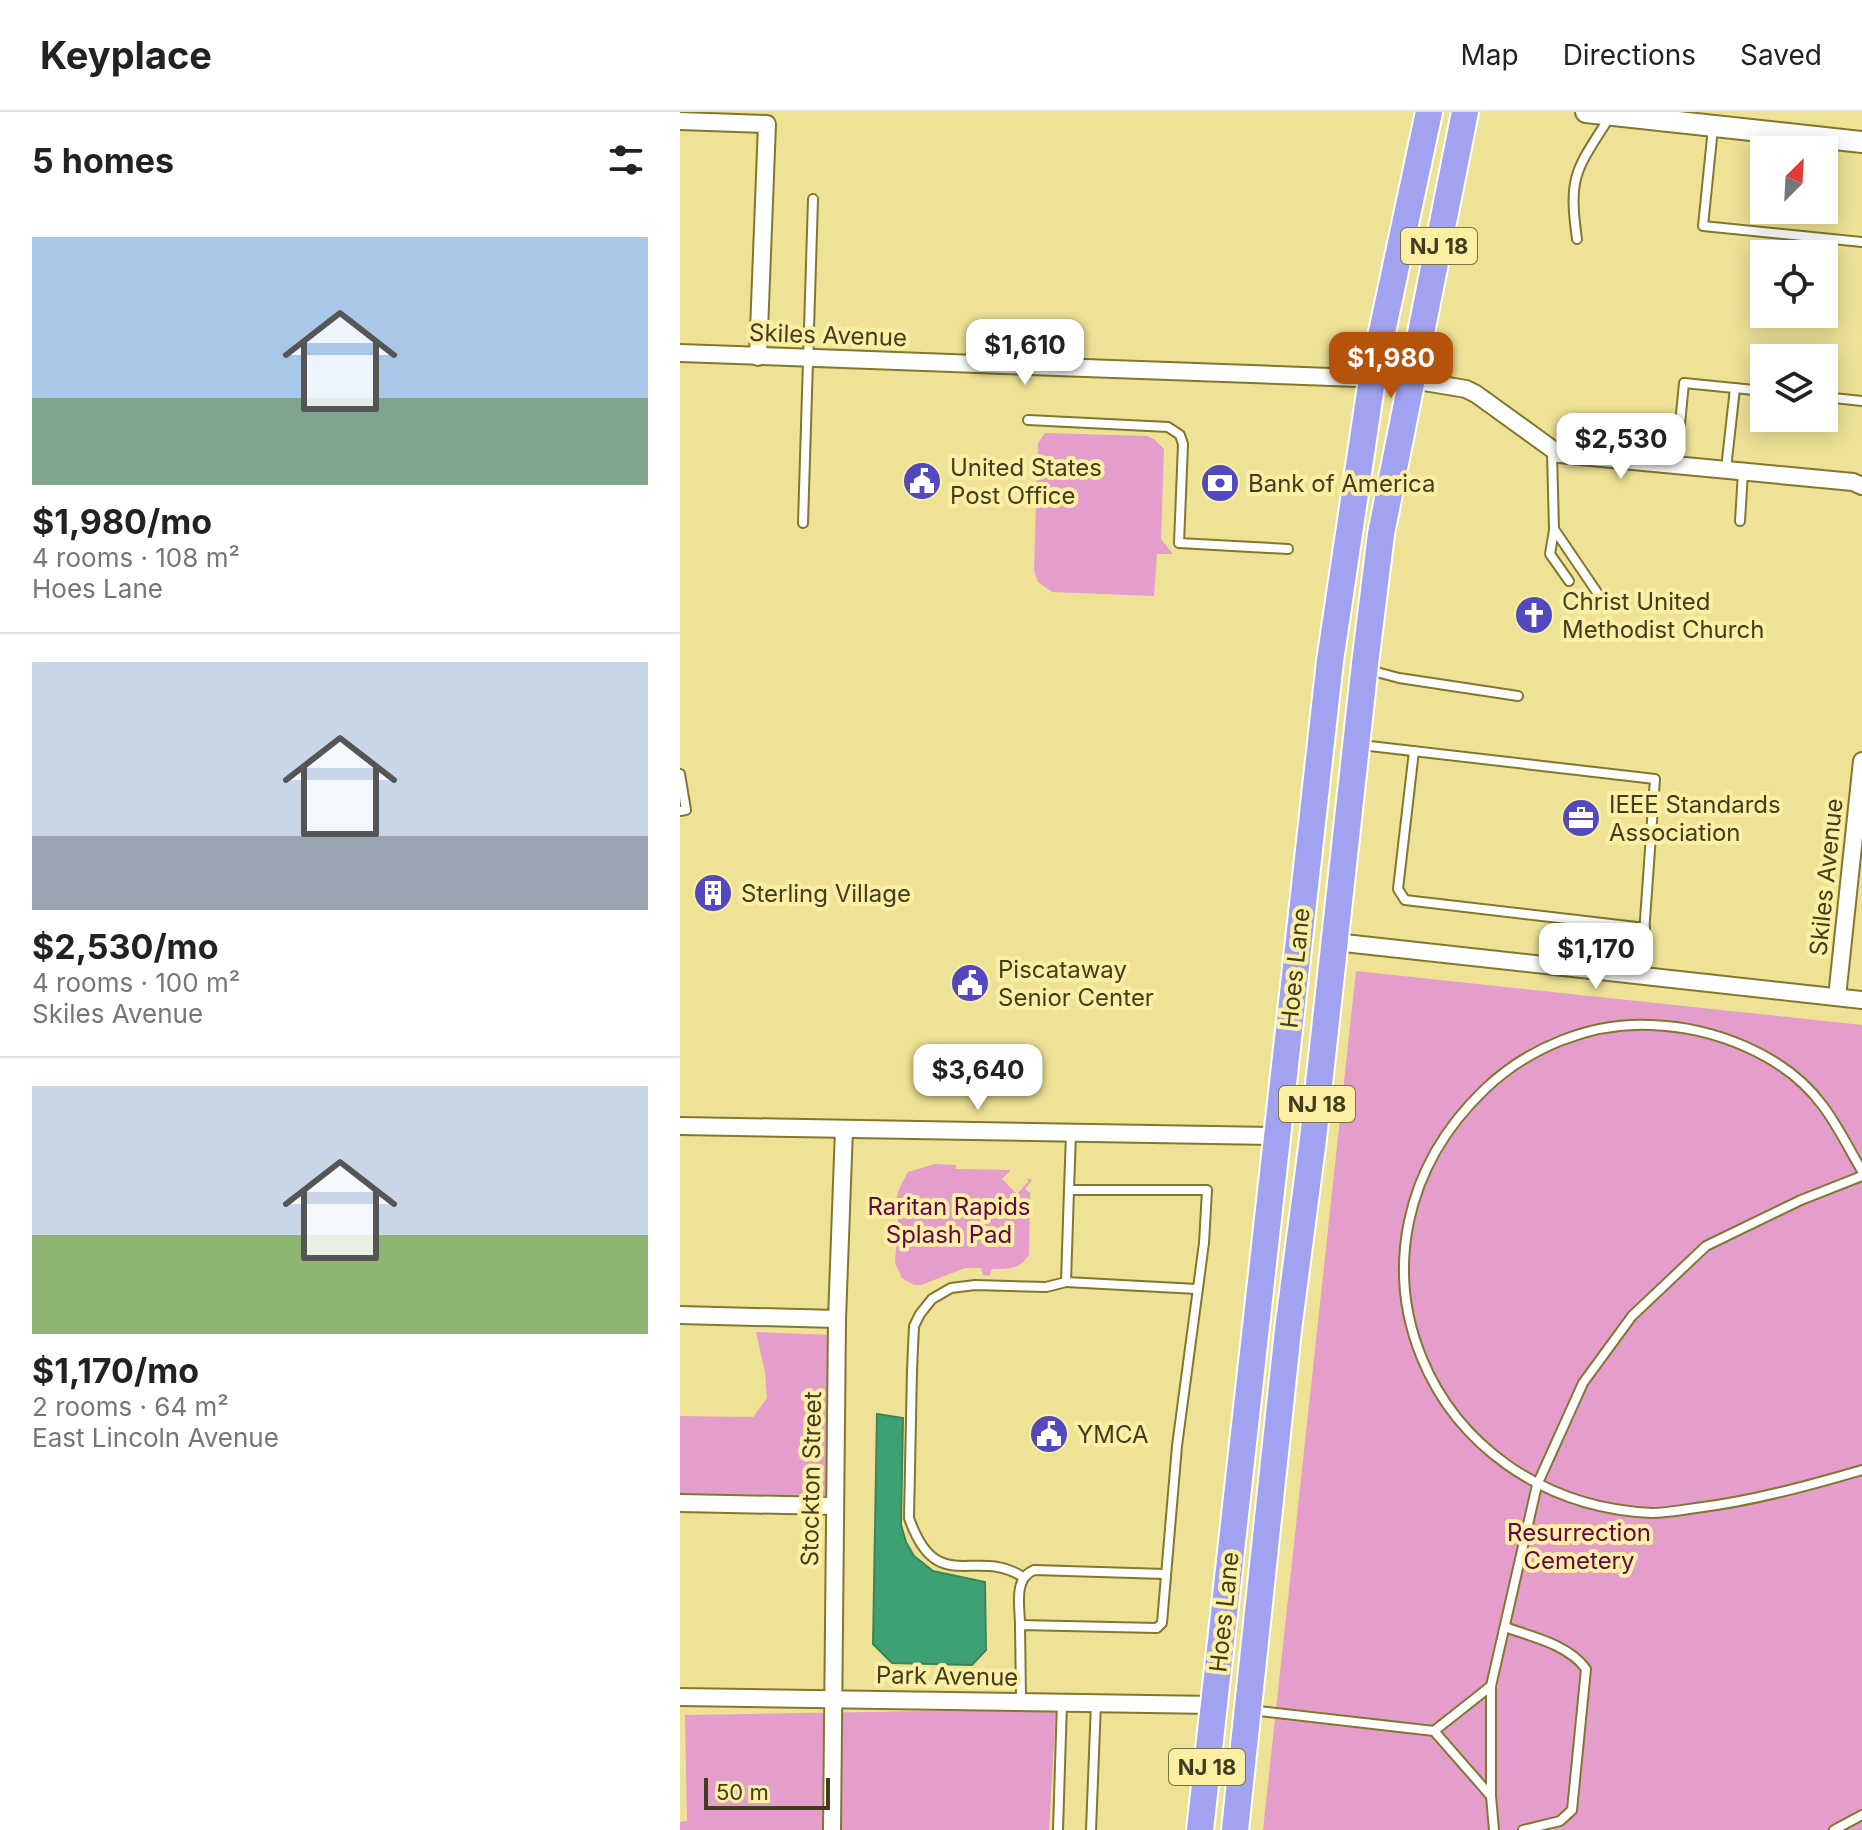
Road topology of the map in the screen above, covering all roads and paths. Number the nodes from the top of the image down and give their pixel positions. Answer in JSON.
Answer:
{"nodes":[{"id":1,"x":1429,"y":112,"type":"edge"},
{"id":2,"x":1465,"y":112,"type":"edge"},
{"id":3,"x":1586,"y":112,"type":"edge"},
{"id":4,"x":1611,"y":115,"type":"junction"},
{"id":5,"x":680,"y":121,"type":"edge"},
{"id":6,"x":1713,"y":127,"type":"junction"},
{"id":7,"x":1862,"y":142,"type":"edge"},
{"id":8,"x":813,"y":199,"type":"dead end"},
{"id":9,"x":1577,"y":239,"type":"dead end"},
{"id":10,"x":1862,"y":242,"type":"edge"},
{"id":11,"x":680,"y":353,"type":"edge"},
{"id":12,"x":758,"y":357,"type":"junction"},
{"id":13,"x":808,"y":359,"type":"junction"},
{"id":14,"x":1372,"y":379,"type":"junction"},
{"id":15,"x":1412,"y":380,"type":"junction"},
{"id":16,"x":1735,"y":388,"type":"junction"},
{"id":17,"x":1750,"y":390,"type":"edge"},
{"id":18,"x":1838,"y":398,"type":"edge"},
{"id":19,"x":1862,"y":401,"type":"edge"},
{"id":20,"x":1028,"y":420,"type":"dead end"},
{"id":21,"x":1552,"y":451,"type":"junction"},
{"id":22,"x":1676,"y":466,"type":"junction"},
{"id":23,"x":1734,"y":471,"type":"junction"},
{"id":24,"x":1862,"y":486,"type":"edge"},
{"id":25,"x":1740,"y":521,"type":"dead end"},
{"id":26,"x":803,"y":523,"type":"dead end"},
{"id":27,"x":1554,"y":529,"type":"junction"},
{"id":28,"x":1288,"y":549,"type":"dead end"},
{"id":29,"x":1569,"y":581,"type":"dead end"},
{"id":30,"x":1579,"y":596,"type":"dead end"},
{"id":31,"x":1364,"y":669,"type":"junction"},
{"id":32,"x":1518,"y":696,"type":"dead end"},
{"id":33,"x":1356,"y":744,"type":"junction"},
{"id":34,"x":1414,"y":751,"type":"junction"},
{"id":35,"x":1862,"y":761,"type":"edge"},
{"id":36,"x":680,"y":774,"type":"edge"},
{"id":37,"x":680,"y":811,"type":"edge"},
{"id":38,"x":1645,"y":928,"type":"junction"},
{"id":39,"x":1335,"y":942,"type":"junction"},
{"id":40,"x":1641,"y":976,"type":"junction"},
{"id":41,"x":1837,"y":997,"type":"junction"},
{"id":42,"x":1862,"y":1000,"type":"edge"},
{"id":43,"x":680,"y":1126,"type":"edge"},
{"id":44,"x":844,"y":1129,"type":"junction"},
{"id":45,"x":1071,"y":1134,"type":"junction"},
{"id":46,"x":1276,"y":1136,"type":"junction"},
{"id":47,"x":1862,"y":1174,"type":"edge"},
{"id":48,"x":1069,"y":1190,"type":"junction"},
{"id":49,"x":1066,"y":1282,"type":"junction"},
{"id":50,"x":1197,"y":1289,"type":"junction"},
{"id":51,"x":680,"y":1315,"type":"edge"},
{"id":52,"x":837,"y":1319,"type":"junction"},
{"id":53,"x":1862,"y":1470,"type":"edge"},
{"id":54,"x":1537,"y":1485,"type":"junction"},
{"id":55,"x":680,"y":1503,"type":"edge"},
{"id":56,"x":834,"y":1506,"type":"junction"},
{"id":57,"x":1165,"y":1574,"type":"junction"},
{"id":58,"x":1023,"y":1577,"type":"junction"},
{"id":59,"x":1020,"y":1625,"type":"junction"},
{"id":60,"x":1505,"y":1627,"type":"junction"},
{"id":61,"x":1491,"y":1686,"type":"junction"},
{"id":62,"x":680,"y":1697,"type":"edge"},
{"id":63,"x":834,"y":1699,"type":"junction"},
{"id":64,"x":1021,"y":1700,"type":"junction"},
{"id":65,"x":1062,"y":1701,"type":"junction"},
{"id":66,"x":1096,"y":1702,"type":"junction"},
{"id":67,"x":1214,"y":1705,"type":"junction"},
{"id":68,"x":1249,"y":1710,"type":"junction"},
{"id":69,"x":1434,"y":1731,"type":"junction"},
{"id":70,"x":1491,"y":1796,"type":"junction"},
{"id":71,"x":1862,"y":1815,"type":"edge"},
{"id":72,"x":832,"y":1830,"type":"edge"},
{"id":73,"x":1058,"y":1830,"type":"edge"},
{"id":74,"x":1091,"y":1830,"type":"edge"},
{"id":75,"x":1200,"y":1830,"type":"edge"},
{"id":76,"x":1235,"y":1830,"type":"edge"},
{"id":77,"x":1494,"y":1830,"type":"edge"},
{"id":78,"x":1523,"y":1830,"type":"edge"},
{"id":79,"x":1834,"y":1830,"type":"edge"}],
"edges":[{"from":1,"to":14,"type":"highway","name":"Hoes Lane","number":"NJ 18"},
{"from":2,"to":15,"type":"highway","name":"Hoes Lane","number":"NJ 18"},
{"from":3,"to":4,"type":"street"},
{"from":4,"to":6,"type":"street"},
{"from":4,"to":9,"type":"lane"},
{"from":5,"to":12,"type":"street"},
{"from":6,"to":7,"type":"street"},
{"from":6,"to":10,"type":"lane"},
{"from":8,"to":13,"type":"lane"},
{"from":11,"to":12,"type":"street","name":"Skiles Avenue"},
{"from":12,"to":13,"type":"street","name":"Skiles Avenue"},
{"from":13,"to":14,"type":"street","name":"Skiles Avenue"},
{"from":13,"to":26,"type":"lane"},
{"from":14,"to":15,"type":"street","name":"Skiles Avenue"},
{"from":14,"to":46,"type":"highway","name":"Hoes Lane","number":"NJ 18"},
{"from":15,"to":21,"type":"street","name":"Skiles Avenue"},
{"from":15,"to":31,"type":"highway","name":"Hoes Lane","number":"NJ 18"},
{"from":16,"to":17,"type":"lane"},
{"from":16,"to":22,"type":"lane"},
{"from":16,"to":23,"type":"lane"},
{"from":18,"to":19,"type":"lane"},
{"from":20,"to":28,"type":"lane"},
{"from":21,"to":22,"type":"street","name":"Skiles Avenue"},
{"from":21,"to":27,"type":"lane"},
{"from":22,"to":23,"type":"street","name":"Skiles Avenue"},
{"from":23,"to":24,"type":"street","name":"Skiles Avenue"},
{"from":23,"to":25,"type":"lane"},
{"from":27,"to":29,"type":"lane"},
{"from":27,"to":30,"type":"lane"},
{"from":31,"to":32,"type":"lane"},
{"from":31,"to":33,"type":"highway","name":"Hoes Lane","number":"NJ 18"},
{"from":33,"to":34,"type":"lane"},
{"from":33,"to":39,"type":"highway","name":"Hoes Lane","number":"NJ 18"},
{"from":34,"to":38,"type":"lane"},
{"from":34,"to":38,"type":"lane"},
{"from":35,"to":41,"type":"street","name":"Skiles Avenue"},
{"from":36,"to":37,"type":"lane"},
{"from":38,"to":40,"type":"lane"},
{"from":39,"to":40,"type":"street"},
{"from":39,"to":68,"type":"highway","name":"Hoes Lane","number":"NJ 18"},
{"from":40,"to":41,"type":"street"},
{"from":41,"to":42,"type":"street"},
{"from":43,"to":44,"type":"street"},
{"from":44,"to":45,"type":"street"},
{"from":44,"to":52,"type":"street","name":"Stockton Street"},
{"from":45,"to":46,"type":"street"},
{"from":45,"to":48,"type":"lane"},
{"from":46,"to":67,"type":"highway","name":"Hoes Lane","number":"NJ 18"},
{"from":47,"to":54,"type":"lane"},
{"from":47,"to":54,"type":"lane"},
{"from":48,"to":49,"type":"lane"},
{"from":48,"to":50,"type":"lane"},
{"from":49,"to":50,"type":"lane"},
{"from":49,"to":58,"type":"lane"},
{"from":50,"to":57,"type":"lane"},
{"from":51,"to":52,"type":"street"},
{"from":52,"to":56,"type":"street","name":"Stockton Street"},
{"from":53,"to":54,"type":"lane"},
{"from":54,"to":60,"type":"lane"},
{"from":55,"to":56,"type":"street"},
{"from":56,"to":63,"type":"street","name":"Stockton Street"},
{"from":57,"to":58,"type":"lane"},
{"from":57,"to":59,"type":"lane"},
{"from":58,"to":59,"type":"lane"},
{"from":59,"to":64,"type":"lane"},
{"from":60,"to":61,"type":"lane"},
{"from":60,"to":78,"type":"lane"},
{"from":61,"to":69,"type":"lane"},
{"from":61,"to":70,"type":"lane"},
{"from":62,"to":63,"type":"street","name":"Park Avenue"},
{"from":63,"to":64,"type":"street","name":"Park Avenue"},
{"from":63,"to":72,"type":"street","name":"Stockton Street"},
{"from":64,"to":65,"type":"street","name":"Park Avenue"},
{"from":65,"to":66,"type":"street","name":"Park Avenue"},
{"from":65,"to":73,"type":"lane"},
{"from":66,"to":67,"type":"street","name":"Park Avenue"},
{"from":66,"to":74,"type":"lane"},
{"from":67,"to":75,"type":"highway","name":"Hoes Lane","number":"NJ 18"},
{"from":68,"to":69,"type":"lane"},
{"from":68,"to":76,"type":"highway","name":"Hoes Lane","number":"NJ 18"},
{"from":69,"to":70,"type":"lane"},
{"from":70,"to":77,"type":"lane"},
{"from":71,"to":79,"type":"lane"}]}
